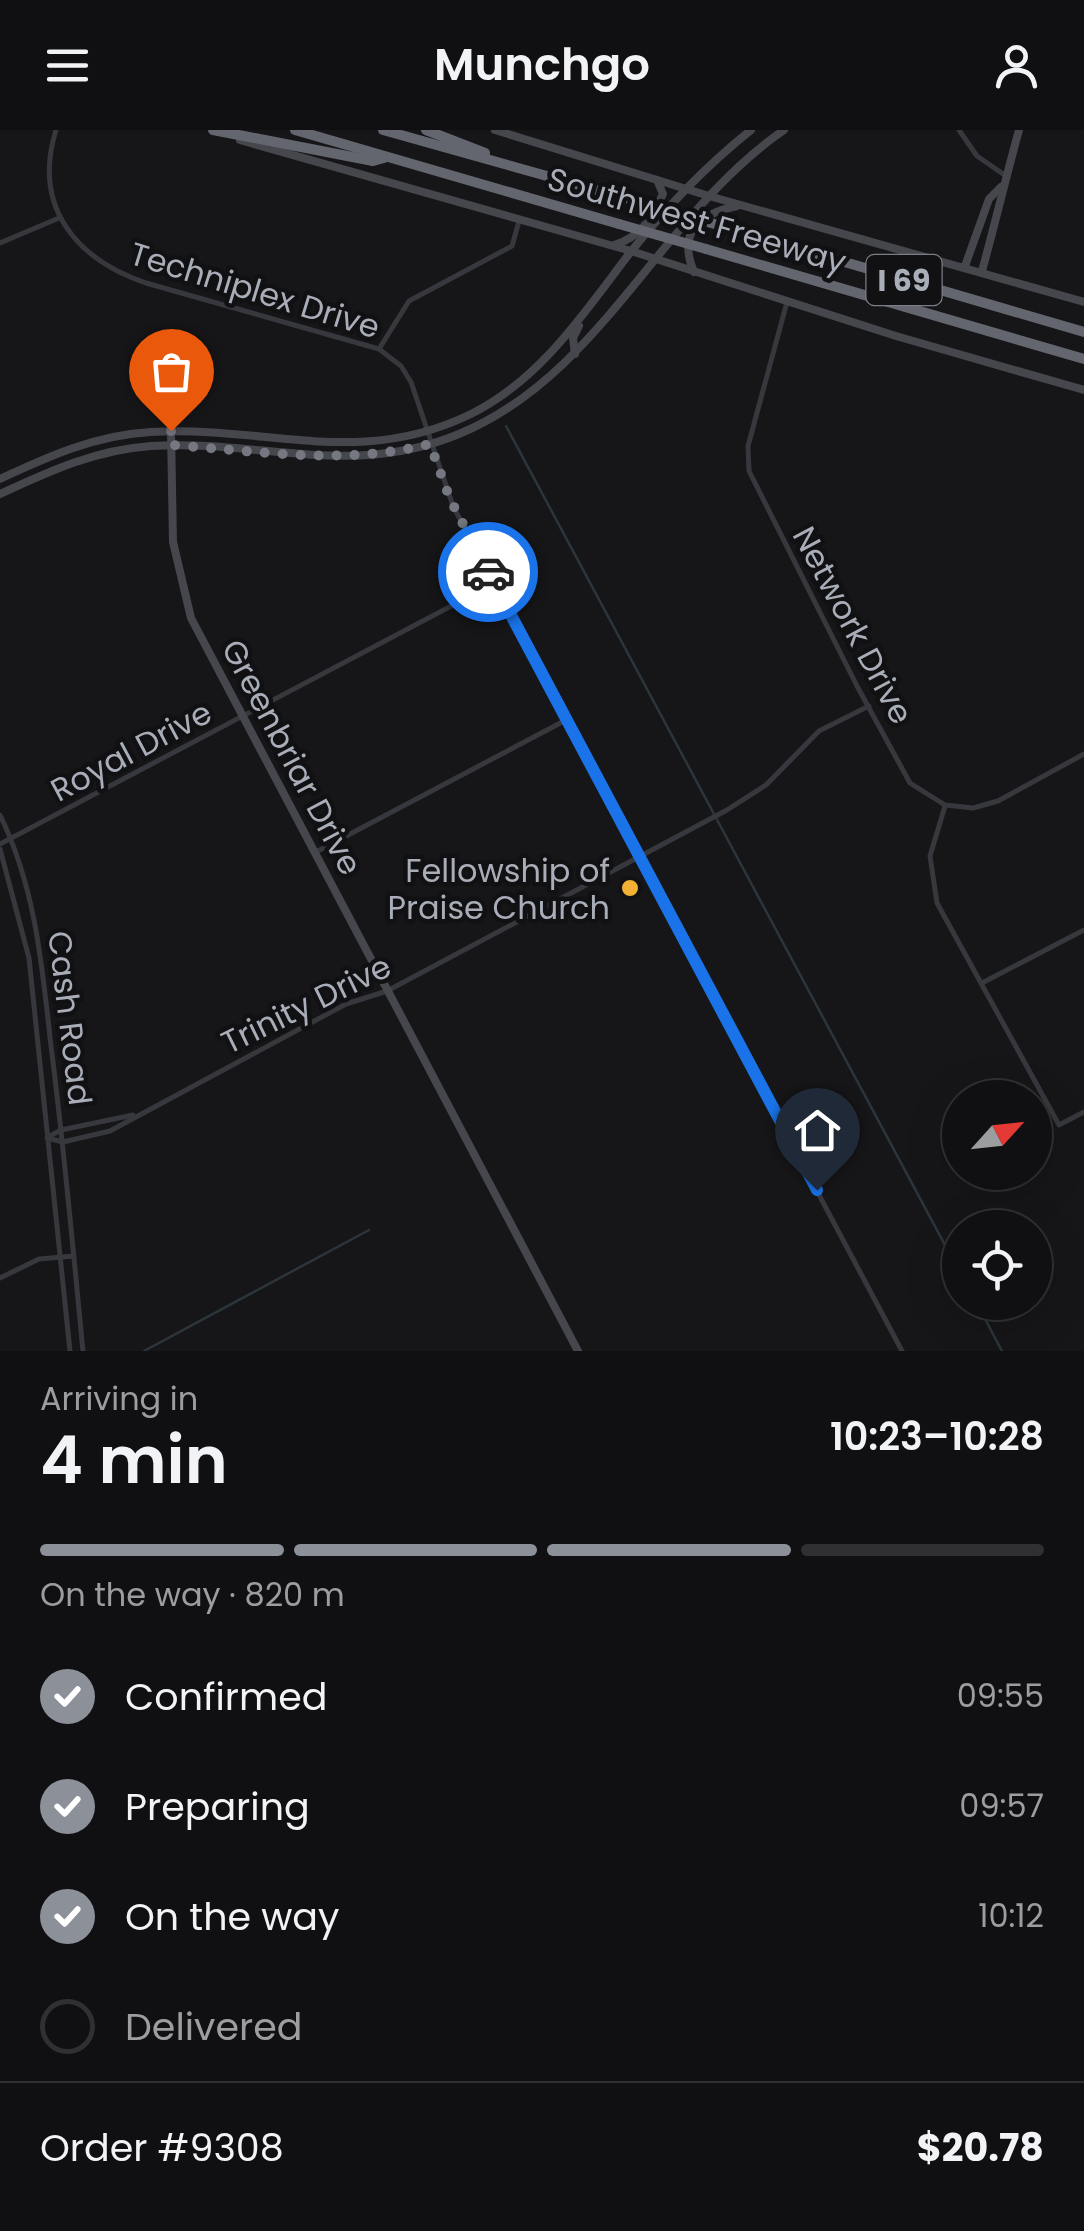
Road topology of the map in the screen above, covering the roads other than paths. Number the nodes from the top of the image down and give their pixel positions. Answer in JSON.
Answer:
{"nodes":[{"id":1,"x":56,"y":130,"type":"edge"},
{"id":2,"x":212,"y":130,"type":"edge"},
{"id":3,"x":295,"y":130,"type":"edge"},
{"id":4,"x":383,"y":130,"type":"edge"},
{"id":5,"x":426,"y":130,"type":"edge"},
{"id":6,"x":495,"y":130,"type":"edge"},
{"id":7,"x":751,"y":130,"type":"edge"},
{"id":8,"x":784,"y":130,"type":"edge"},
{"id":9,"x":959,"y":130,"type":"edge"},
{"id":10,"x":1019,"y":130,"type":"edge"},
{"id":11,"x":387,"y":156,"type":"junction"},
{"id":12,"x":716,"y":159,"type":"junction"},
{"id":13,"x":732,"y":172,"type":"junction"},
{"id":14,"x":536,"y":174,"type":"junction"},
{"id":15,"x":1006,"y":176,"type":"junction"},
{"id":16,"x":657,"y":180,"type":"junction"},
{"id":17,"x":1001,"y":187,"type":"junction"},
{"id":18,"x":689,"y":189,"type":"junction"},
{"id":19,"x":710,"y":196,"type":"junction"},
{"id":20,"x":741,"y":205,"type":"junction"},
{"id":21,"x":59,"y":218,"type":"junction"},
{"id":22,"x":519,"y":221,"type":"junction"},
{"id":23,"x":0,"y":243,"type":"edge"},
{"id":24,"x":610,"y":246,"type":"junction"},
{"id":25,"x":632,"y":252,"type":"junction"},
{"id":26,"x":652,"y":259,"type":"junction"},
{"id":27,"x":965,"y":266,"type":"junction"},
{"id":28,"x":695,"y":272,"type":"junction"},
{"id":29,"x":982,"y":272,"type":"junction"},
{"id":30,"x":787,"y":302,"type":"junction"},
{"id":31,"x":1084,"y":302,"type":"edge"},
{"id":32,"x":586,"y":312,"type":"junction"},
{"id":33,"x":1084,"y":332,"type":"edge"},
{"id":34,"x":564,"y":337,"type":"junction"},
{"id":35,"x":380,"y":349,"type":"junction"},
{"id":36,"x":575,"y":354,"type":"junction"},
{"id":37,"x":1084,"y":358,"type":"edge"},
{"id":38,"x":553,"y":375,"type":"junction"},
{"id":39,"x":1084,"y":390,"type":"edge"},
{"id":40,"x":171,"y":431,"type":"junction"},
{"id":41,"x":426,"y":431,"type":"junction"},
{"id":42,"x":300,"y":441,"type":"junction"},
{"id":43,"x":365,"y":443,"type":"junction"},
{"id":44,"x":430,"y":444,"type":"junction"},
{"id":45,"x":171,"y":445,"type":"junction"},
{"id":46,"x":71,"y":448,"type":"junction"},
{"id":47,"x":300,"y":456,"type":"junction"},
{"id":48,"x":366,"y":456,"type":"junction"},
{"id":49,"x":75,"y":459,"type":"junction"},
{"id":50,"x":0,"y":478,"type":"edge"},
{"id":51,"x":0,"y":494,"type":"edge"},
{"id":52,"x":494,"y":584,"type":"junction"},
{"id":53,"x":869,"y":706,"type":"junction"},
{"id":54,"x":242,"y":717,"type":"junction"},
{"id":55,"x":566,"y":720,"type":"junction"},
{"id":56,"x":1084,"y":754,"type":"edge"},
{"id":57,"x":945,"y":804,"type":"junction"},
{"id":58,"x":0,"y":815,"type":"edge"},
{"id":59,"x":12,"y":840,"type":"junction"},
{"id":60,"x":0,"y":847,"type":"edge"},
{"id":61,"x":313,"y":854,"type":"junction"},
{"id":62,"x":639,"y":857,"type":"junction"},
{"id":63,"x":37,"y":928,"type":"junction"},
{"id":64,"x":1084,"y":930,"type":"edge"},
{"id":65,"x":24,"y":931,"type":"junction"},
{"id":66,"x":982,"y":983,"type":"junction"},
{"id":67,"x":387,"y":991,"type":"junction"},
{"id":68,"x":46,"y":998,"type":"junction"},
{"id":69,"x":32,"y":999,"type":"junction"},
{"id":70,"x":1084,"y":1112,"type":"edge"},
{"id":71,"x":136,"y":1114,"type":"junction"},
{"id":72,"x":62,"y":1130,"type":"junction"},
{"id":73,"x":47,"y":1138,"type":"junction"},
{"id":74,"x":63,"y":1142,"type":"junction"},
{"id":75,"x":74,"y":1256,"type":"junction"},
{"id":76,"x":59,"y":1257,"type":"junction"},
{"id":77,"x":0,"y":1278,"type":"edge"},
{"id":78,"x":70,"y":1351,"type":"edge"},
{"id":79,"x":84,"y":1351,"type":"edge"},
{"id":80,"x":578,"y":1351,"type":"edge"},
{"id":81,"x":902,"y":1351,"type":"edge"}],
"edges":[{"from":1,"to":21,"type":"street"},
{"from":2,"to":11,"type":"highway"},
{"from":2,"to":22,"type":"main road"},
{"from":3,"to":11,"type":"highway","name":"Southwest Freeway","number":"I 69"},
{"from":4,"to":14,"type":"highway","name":"Southwest Freeway","number":"I 69"},
{"from":5,"to":14,"type":"highway"},
{"from":6,"to":16,"type":"main road"},
{"from":7,"to":12,"type":"main road"},
{"from":8,"to":13,"type":"main road"},
{"from":9,"to":15,"type":"street"},
{"from":10,"to":15,"type":"main road"},
{"from":11,"to":37,"type":"highway","name":"Southwest Freeway","number":"I 69","bridge":true},
{"from":12,"to":13,"type":"main road"},
{"from":12,"to":18,"type":"main road"},
{"from":13,"to":19,"type":"main road"},
{"from":14,"to":33,"type":"highway","name":"Southwest Freeway","number":"I 69","bridge":true},
{"from":15,"to":17,"type":"main road"},
{"from":16,"to":18,"type":"main road"},
{"from":16,"to":24,"type":"main road"},
{"from":17,"to":27,"type":"main road"},
{"from":17,"to":29,"type":"main road"},
{"from":18,"to":19,"type":"main road"},
{"from":18,"to":25,"type":"main road"},
{"from":19,"to":20,"type":"main road"},
{"from":19,"to":26,"type":"main road"},
{"from":20,"to":27,"type":"main road"},
{"from":20,"to":28,"type":"main road"},
{"from":21,"to":23,"type":"street"},
{"from":21,"to":35,"type":"street","name":"Techniplex Drive"},
{"from":22,"to":24,"type":"main road"},
{"from":22,"to":35,"type":"street"},
{"from":24,"to":25,"type":"main road"},
{"from":25,"to":26,"type":"main road"},
{"from":25,"to":32,"type":"main road"},
{"from":26,"to":28,"type":"main road"},
{"from":26,"to":36,"type":"main road"},
{"from":27,"to":29,"type":"main road"},
{"from":28,"to":30,"type":"main road"},
{"from":29,"to":31,"type":"main road"},
{"from":30,"to":39,"type":"main road"},
{"from":30,"to":53,"type":"street","name":"Network Drive"},
{"from":32,"to":34,"type":"main road"},
{"from":32,"to":36,"type":"main road"},
{"from":34,"to":38,"type":"main road"},
{"from":34,"to":41,"type":"main road"},
{"from":35,"to":41,"type":"street","name":"Techniplex Drive"},
{"from":36,"to":38,"type":"main road"},
{"from":38,"to":44,"type":"main road"},
{"from":40,"to":42,"type":"main road"},
{"from":40,"to":45,"type":"main road","name":"Greenbriar Drive"},
{"from":40,"to":46,"type":"main road"},
{"from":41,"to":43,"type":"main road"},
{"from":41,"to":44,"type":"street","name":"Techniplex Drive"},
{"from":42,"to":43,"type":"main road"},
{"from":42,"to":47,"type":"main road"},
{"from":43,"to":48,"type":"main road"},
{"from":44,"to":48,"type":"main road"},
{"from":44,"to":52,"type":"street","name":"Techniplex Drive"},
{"from":45,"to":47,"type":"main road"},
{"from":45,"to":49,"type":"main road"},
{"from":45,"to":54,"type":"main road","name":"Greenbriar Drive"},
{"from":46,"to":49,"type":"main road"},
{"from":46,"to":50,"type":"main road"},
{"from":47,"to":48,"type":"main road"},
{"from":49,"to":51,"type":"main road"},
{"from":52,"to":54,"type":"street","name":"Royal Drive"},
{"from":52,"to":55,"type":"street","name":"Techniplex Drive"},
{"from":53,"to":57,"type":"street","name":"Network Drive"},
{"from":53,"to":62,"type":"street","name":"Trinity Drive"},
{"from":54,"to":59,"type":"street","name":"Royal Drive"},
{"from":54,"to":61,"type":"main road","name":"Greenbriar Drive"},
{"from":55,"to":61,"type":"street"},
{"from":55,"to":62,"type":"street","name":"Techniplex Drive"},
{"from":56,"to":57,"type":"street"},
{"from":57,"to":66,"type":"street"},
{"from":58,"to":59,"type":"street","name":"Cash Road"},
{"from":59,"to":60,"type":"street","name":"Royal Drive"},
{"from":59,"to":63,"type":"street","name":"Cash Road"},
{"from":60,"to":65,"type":"street","name":"Cash Road"},
{"from":61,"to":67,"type":"main road","name":"Greenbriar Drive"},
{"from":62,"to":67,"type":"street","name":"Trinity Drive"},
{"from":62,"to":81,"type":"street","name":"Techniplex Drive"},
{"from":63,"to":65,"type":"street"},
{"from":63,"to":68,"type":"street","name":"Cash Road"},
{"from":64,"to":66,"type":"street"},
{"from":65,"to":69,"type":"street","name":"Cash Road"},
{"from":66,"to":70,"type":"street"},
{"from":67,"to":71,"type":"street","name":"Trinity Drive"},
{"from":67,"to":80,"type":"main road","name":"Greenbriar Drive"},
{"from":68,"to":69,"type":"street"},
{"from":68,"to":72,"type":"street","name":"Cash Road"},
{"from":69,"to":73,"type":"street","name":"Cash Road"},
{"from":71,"to":72,"type":"street","name":"Trinity Drive"},
{"from":71,"to":74,"type":"street","name":"Trinity Drive"},
{"from":72,"to":73,"type":"street","name":"Trinity Drive"},
{"from":72,"to":74,"type":"street","name":"Cash Road"},
{"from":73,"to":74,"type":"street","name":"Trinity Drive"},
{"from":73,"to":76,"type":"street","name":"Cash Road"},
{"from":74,"to":75,"type":"street","name":"Cash Road"},
{"from":75,"to":76,"type":"street"},
{"from":75,"to":79,"type":"street","name":"Cash Road"},
{"from":76,"to":77,"type":"street"},
{"from":76,"to":78,"type":"street","name":"Cash Road"}]}
